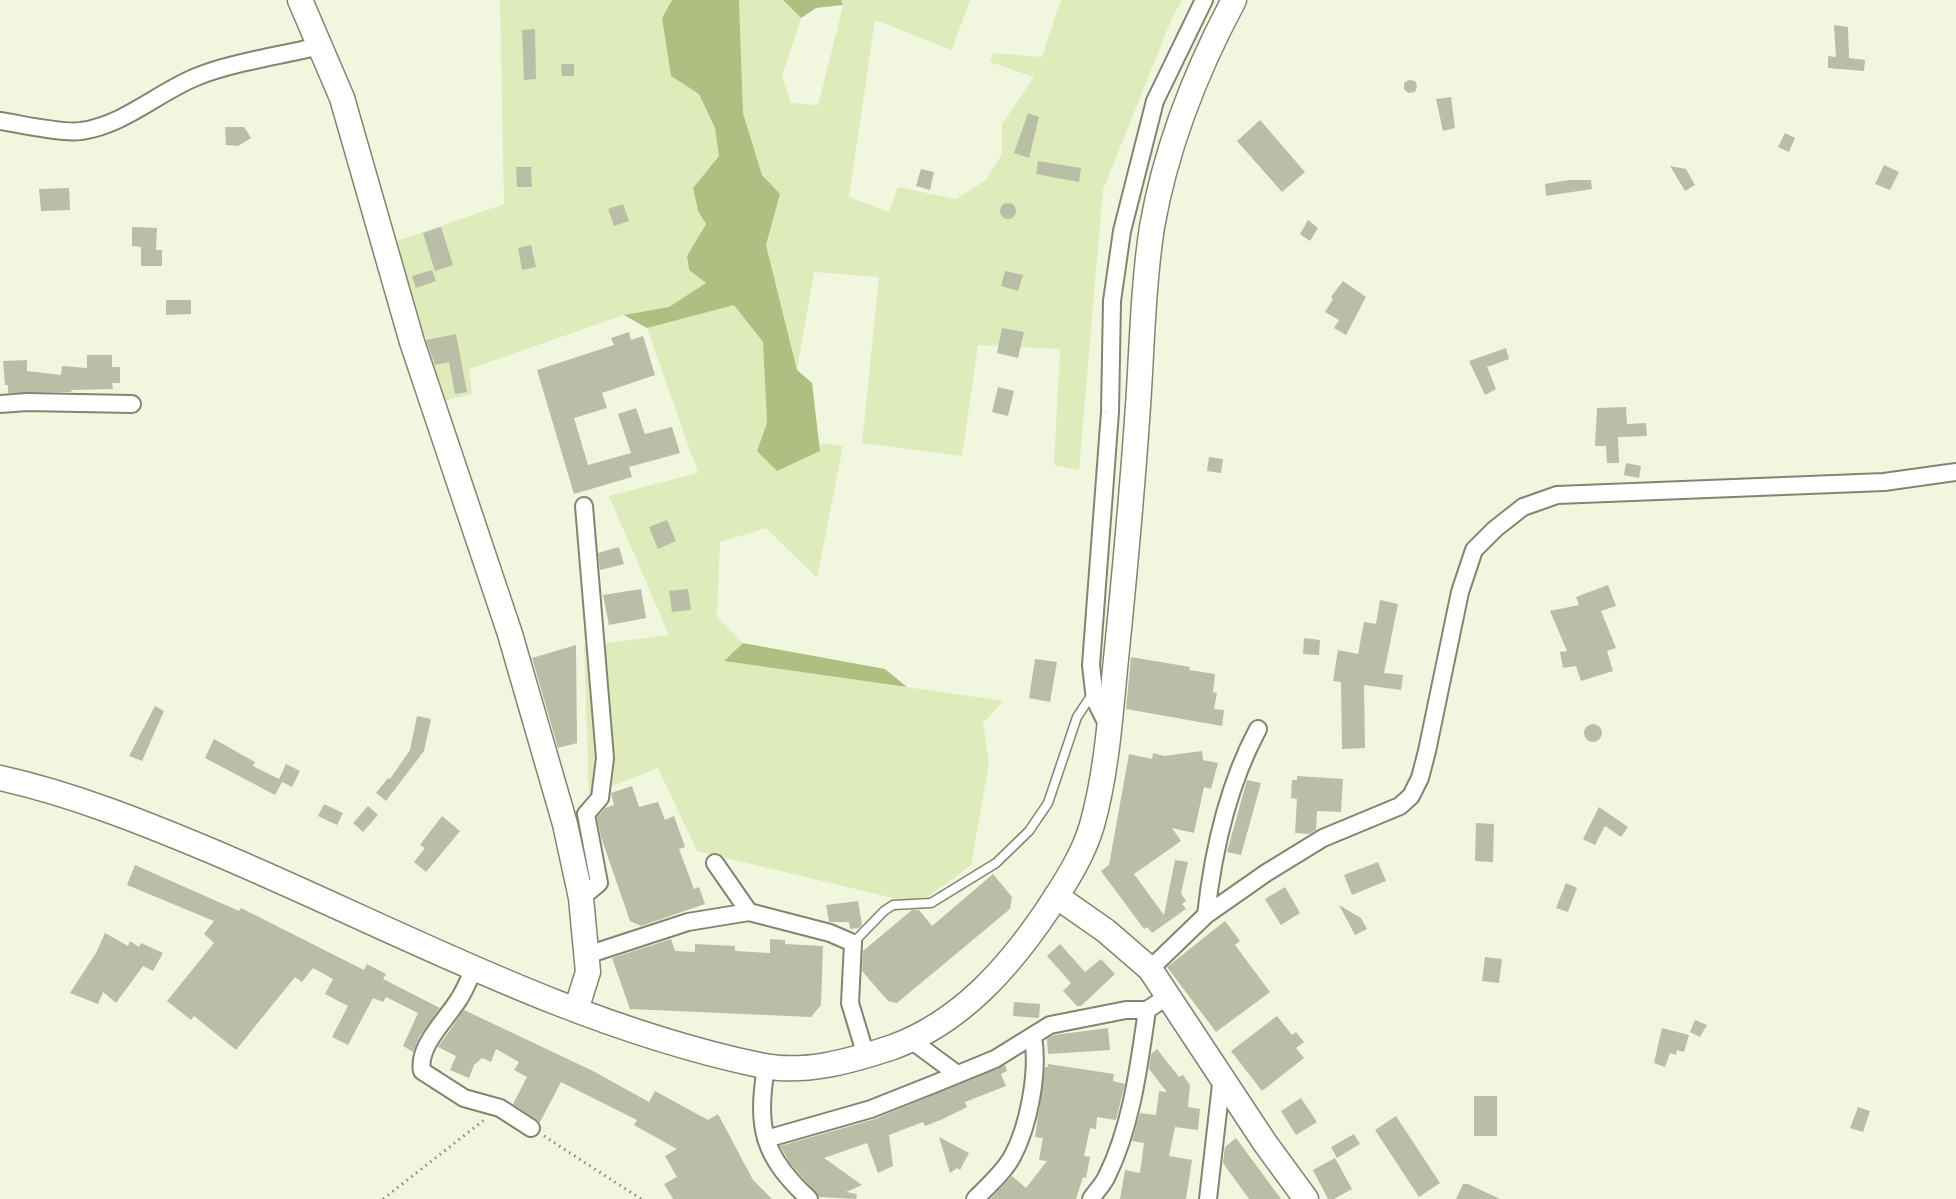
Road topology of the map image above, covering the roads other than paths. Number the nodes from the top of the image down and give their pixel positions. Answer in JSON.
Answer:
{"nodes":[{"id":1,"x":300,"y":0,"type":"edge"},
{"id":2,"x":1204,"y":0,"type":"edge"},
{"id":3,"x":1234,"y":0,"type":"edge"},
{"id":4,"x":320,"y":46,"type":"junction"},
{"id":5,"x":0,"y":121,"type":"edge"},
{"id":6,"x":0,"y":404,"type":"edge"},
{"id":7,"x":132,"y":404,"type":"dead end"},
{"id":8,"x":1956,"y":472,"type":"edge"},
{"id":9,"x":584,"y":506,"type":"dead end"},
{"id":10,"x":1093,"y":693,"type":"junction"},
{"id":11,"x":1109,"y":728,"type":"junction"},
{"id":12,"x":1258,"y":729,"type":"dead end"},
{"id":13,"x":0,"y":778,"type":"edge"},
{"id":14,"x":715,"y":863,"type":"dead end"},
{"id":15,"x":1056,"y":896,"type":"junction"},
{"id":16,"x":581,"y":898,"type":"junction"},
{"id":17,"x":749,"y":912,"type":"junction"},
{"id":18,"x":1206,"y":915,"type":"junction"},
{"id":19,"x":853,"y":943,"type":"junction"},
{"id":20,"x":587,"y":955,"type":"junction"},
{"id":21,"x":474,"y":969,"type":"junction"},
{"id":22,"x":1150,"y":969,"type":"junction"},
{"id":23,"x":1168,"y":996,"type":"junction"},
{"id":24,"x":576,"y":1010,"type":"junction"},
{"id":25,"x":1147,"y":1010,"type":"junction"},
{"id":26,"x":1033,"y":1037,"type":"junction"},
{"id":27,"x":911,"y":1040,"type":"junction"},
{"id":28,"x":866,"y":1056,"type":"junction"},
{"id":29,"x":766,"y":1067,"type":"junction"},
{"id":30,"x":957,"y":1074,"type":"junction"},
{"id":31,"x":1222,"y":1075,"type":"junction"},
{"id":32,"x":531,"y":1128,"type":"road end"},
{"id":33,"x":766,"y":1139,"type":"junction"},
{"id":34,"x":808,"y":1199,"type":"edge"},
{"id":35,"x":975,"y":1199,"type":"edge"},
{"id":36,"x":1091,"y":1199,"type":"edge"},
{"id":37,"x":1208,"y":1199,"type":"edge"},
{"id":38,"x":1306,"y":1199,"type":"edge"}],
"edges":[{"from":1,"to":4,"type":"main road"},
{"from":2,"to":10,"type":"street"},
{"from":3,"to":11,"type":"main road"},
{"from":4,"to":5,"type":"street"},
{"from":4,"to":16,"type":"main road"},
{"from":6,"to":7,"type":"street"},
{"from":8,"to":18,"type":"street"},
{"from":9,"to":16,"type":"street"},
{"from":10,"to":11,"type":"street"},
{"from":10,"to":19,"type":"lane"},
{"from":11,"to":15,"type":"main road"},
{"from":12,"to":18,"type":"street"},
{"from":13,"to":21,"type":"main road"},
{"from":14,"to":17,"type":"street"},
{"from":15,"to":22,"type":"main road"},
{"from":15,"to":27,"type":"main road"},
{"from":16,"to":20,"type":"main road"},
{"from":17,"to":19,"type":"street"},
{"from":17,"to":20,"type":"street"},
{"from":18,"to":22,"type":"street"},
{"from":19,"to":28,"type":"street"},
{"from":20,"to":24,"type":"main road"},
{"from":21,"to":24,"type":"main road"},
{"from":21,"to":32,"type":"street"},
{"from":22,"to":23,"type":"main road"},
{"from":23,"to":25,"type":"street"},
{"from":23,"to":31,"type":"main road"},
{"from":24,"to":29,"type":"main road"},
{"from":25,"to":26,"type":"street"},
{"from":25,"to":36,"type":"street"},
{"from":26,"to":30,"type":"street"},
{"from":26,"to":35,"type":"street"},
{"from":27,"to":28,"type":"main road"},
{"from":27,"to":30,"type":"street"},
{"from":28,"to":29,"type":"main road"},
{"from":29,"to":33,"type":"street"},
{"from":30,"to":33,"type":"street"},
{"from":31,"to":37,"type":"street"},
{"from":31,"to":38,"type":"main road"},
{"from":33,"to":34,"type":"street"}]}
